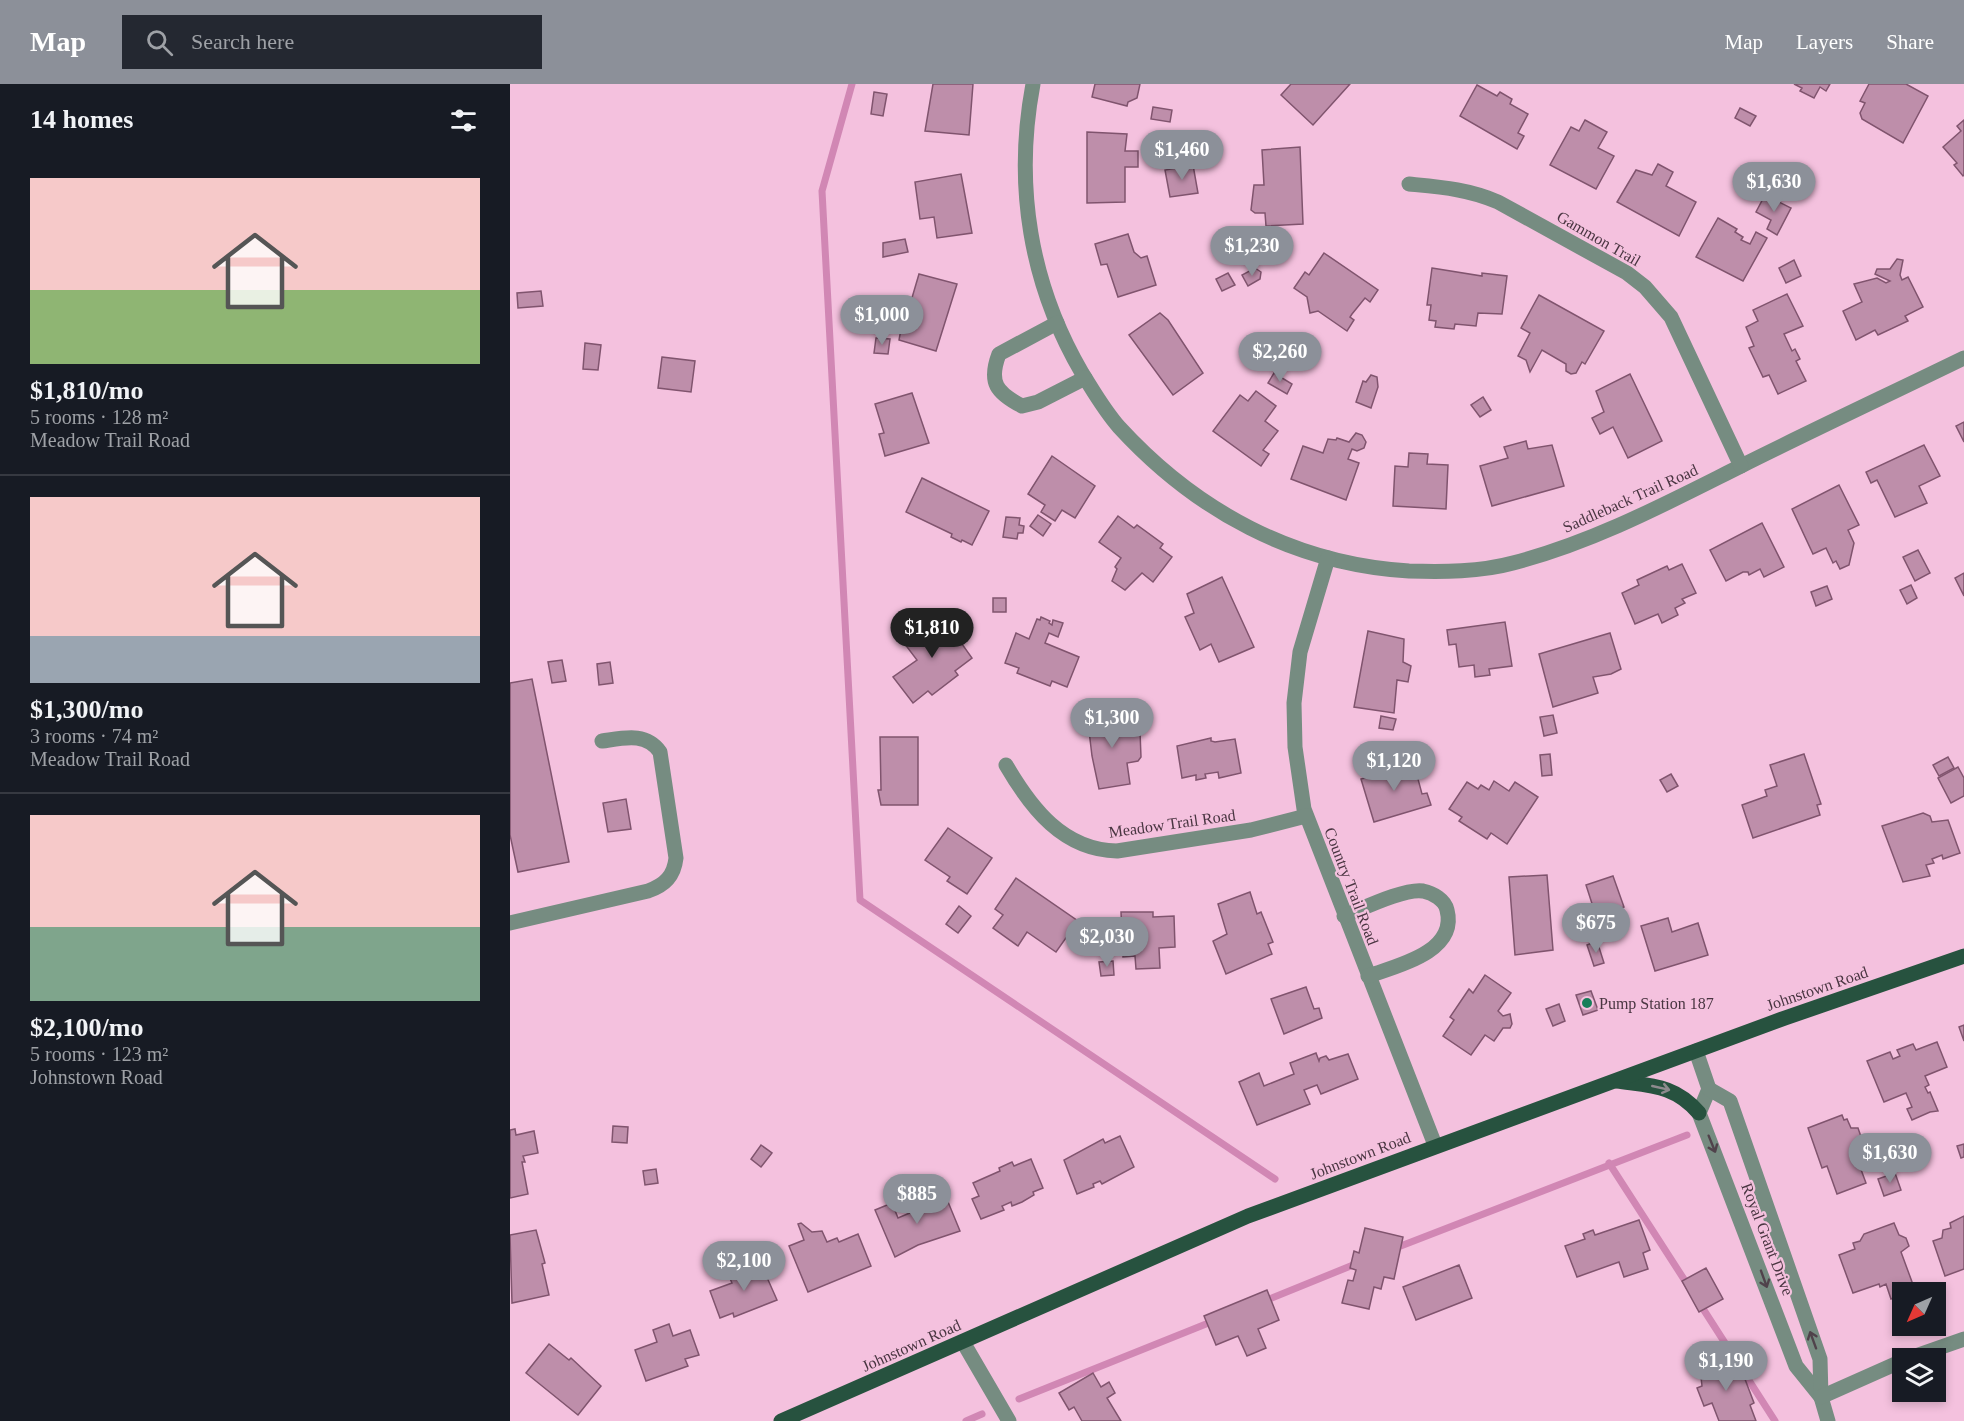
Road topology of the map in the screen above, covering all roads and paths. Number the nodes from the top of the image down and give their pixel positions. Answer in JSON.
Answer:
{"nodes":[{"id":1,"x":1033,"y":84,"type":"edge"},
{"id":2,"x":1409,"y":184,"type":"dead end"},
{"id":3,"x":1057,"y":323,"type":"junction"},
{"id":4,"x":1964,"y":358,"type":"edge"},
{"id":5,"x":1085,"y":378,"type":"junction"},
{"id":6,"x":1741,"y":466,"type":"junction"},
{"id":7,"x":1328,"y":558,"type":"junction"},
{"id":8,"x":602,"y":741,"type":"dead end"},
{"id":9,"x":1006,"y":765,"type":"dead end"},
{"id":10,"x":1306,"y":816,"type":"junction"},
{"id":11,"x":1344,"y":916,"type":"junction"},
{"id":12,"x":510,"y":923,"type":"edge"},
{"id":13,"x":1964,"y":956,"type":"edge"},
{"id":14,"x":1368,"y":976,"type":"junction"},
{"id":15,"x":1696,"y":1051,"type":"junction"},
{"id":16,"x":1614,"y":1081,"type":"junction"},
{"id":17,"x":1709,"y":1089,"type":"junction"},
{"id":18,"x":1699,"y":1113,"type":"junction"},
{"id":19,"x":1435,"y":1145,"type":"junction"},
{"id":20,"x":1964,"y":1338,"type":"edge"},
{"id":21,"x":963,"y":1342,"type":"junction"},
{"id":22,"x":1937,"y":1348,"type":"edge"},
{"id":23,"x":1892,"y":1365,"type":"edge"},
{"id":24,"x":1821,"y":1397,"type":"junction"},
{"id":25,"x":781,"y":1421,"type":"edge"},
{"id":26,"x":1010,"y":1421,"type":"edge"},
{"id":27,"x":1828,"y":1421,"type":"edge"}],
"edges":[{"from":1,"to":3,"type":"street","name":"Saddleback Trail Road"},
{"from":2,"to":6,"type":"street","name":"Gammon Trail"},
{"from":3,"to":5,"type":"street","name":"Saddleback Trail Road"},
{"from":3,"to":5,"type":"street"},
{"from":4,"to":6,"type":"street","name":"Saddleback Trail Road"},
{"from":5,"to":7,"type":"street","name":"Saddleback Trail Road"},
{"from":6,"to":7,"type":"street","name":"Saddleback Trail Road"},
{"from":7,"to":10,"type":"street","name":"Country Trail Road"},
{"from":8,"to":12,"type":"street"},
{"from":9,"to":10,"type":"street","name":"Meadow Trail Road"},
{"from":10,"to":11,"type":"street","name":"Country Trail Road"},
{"from":11,"to":14,"type":"street","name":"Country Trail Road"},
{"from":11,"to":14,"type":"street"},
{"from":13,"to":15,"type":"main road","name":"Johnstown Road"},
{"from":14,"to":19,"type":"street","name":"Country Trail Road"},
{"from":15,"to":16,"type":"main road","name":"Johnstown Road"},
{"from":15,"to":17,"type":"street"},
{"from":16,"to":18,"type":"main road","one_way":true},
{"from":16,"to":19,"type":"main road","name":"Johnstown Road"},
{"from":17,"to":18,"type":"street"},
{"from":24,"to":17,"type":"street","name":"Royal Grant Drive","one_way":true},
{"from":18,"to":24,"type":"street","name":"Royal Grant Drive","one_way":true},
{"from":19,"to":21,"type":"main road","name":"Johnstown Road"},
{"from":20,"to":22,"type":"street"},
{"from":21,"to":25,"type":"main road","name":"Johnstown Road"},
{"from":21,"to":26,"type":"street"},
{"from":23,"to":24,"type":"street"},
{"from":24,"to":27,"type":"street","name":"Royal Grant Drive"}]}
